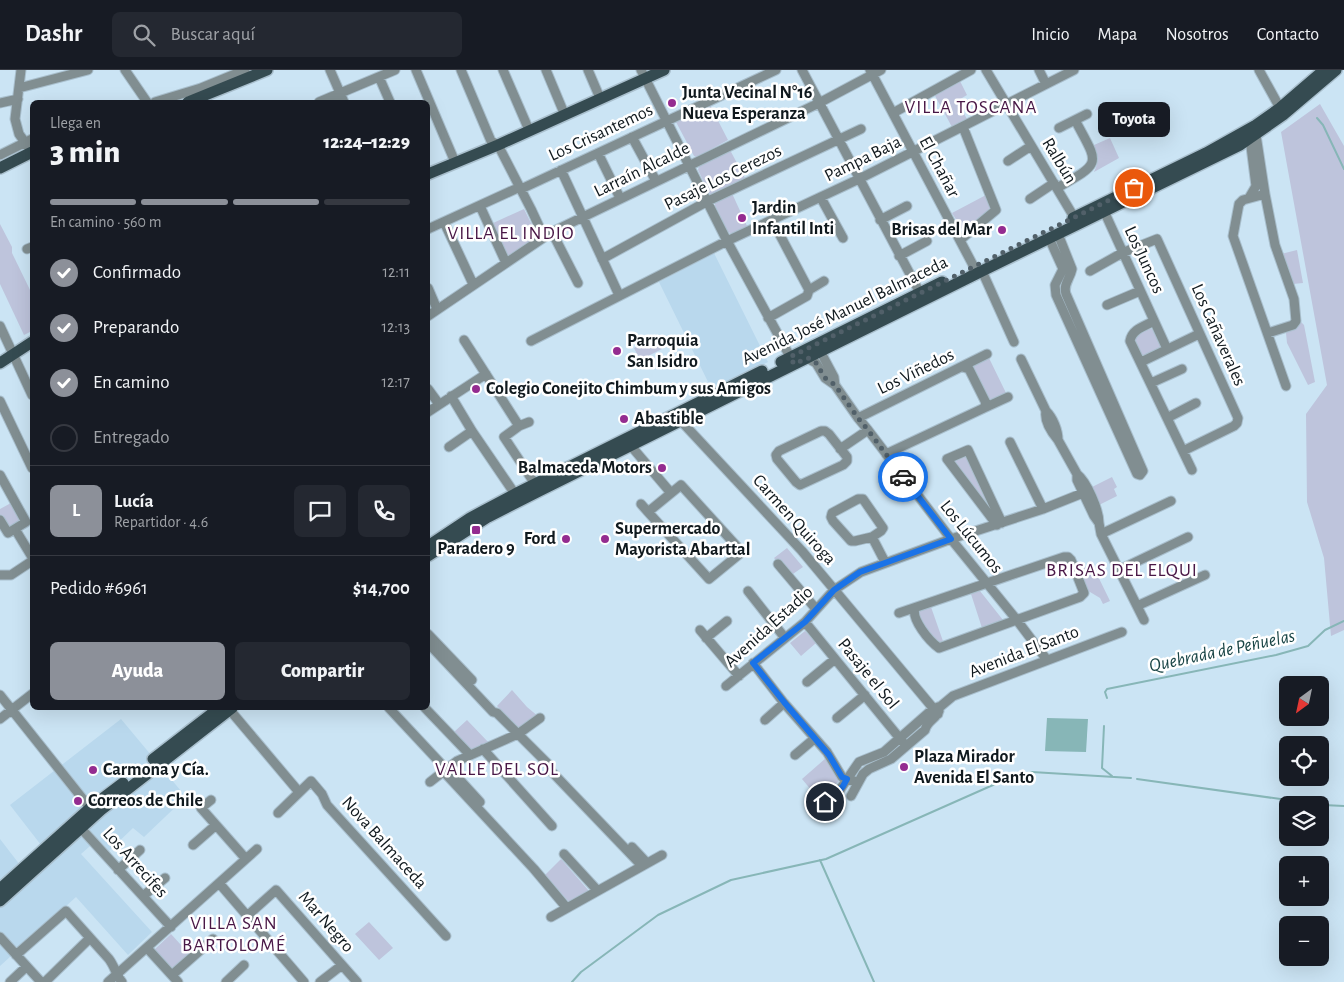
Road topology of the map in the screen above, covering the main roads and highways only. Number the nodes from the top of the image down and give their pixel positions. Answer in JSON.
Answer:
{"nodes":[{"id":1,"x":267,"y":70,"type":"edge"},
{"id":2,"x":664,"y":70,"type":"edge"},
{"id":3,"x":1319,"y":70,"type":"edge"},
{"id":4,"x":1324,"y":70,"type":"edge"},
{"id":5,"x":1336,"y":70,"type":"edge"},
{"id":6,"x":1344,"y":72,"type":"edge"},
{"id":7,"x":643,"y":74,"type":"edge"},
{"id":8,"x":1314,"y":84,"type":"junction"},
{"id":9,"x":193,"y":100,"type":"edge"},
{"id":10,"x":30,"y":153,"type":"edge"},
{"id":11,"x":0,"y":168,"type":"edge"},
{"id":12,"x":430,"y":173,"type":"edge"},
{"id":13,"x":978,"y":269,"type":"junction"},
{"id":14,"x":30,"y":343,"type":"edge"},
{"id":15,"x":819,"y":348,"type":"junction"},
{"id":16,"x":792,"y":360,"type":"junction"},
{"id":17,"x":0,"y":363,"type":"edge"},
{"id":18,"x":430,"y":545,"type":"edge"},
{"id":19,"x":430,"y":555,"type":"edge"},
{"id":20,"x":224,"y":710,"type":"edge"},
{"id":21,"x":225,"y":710,"type":"edge"},
{"id":22,"x":78,"y":825,"type":"junction"},
{"id":23,"x":0,"y":890,"type":"edge"},
{"id":24,"x":0,"y":901,"type":"edge"}],
"edges":[{"from":1,"to":9,"type":"main road"},
{"from":2,"to":7,"type":"main road"},
{"from":3,"to":8,"type":"main road"},
{"from":4,"to":8,"type":"main road","name":"Avenida José Manuel Balmaceda"},
{"from":5,"to":8,"type":"main road","name":"Avenida José Manuel Balmaceda"},
{"from":6,"to":8,"type":"main road"},
{"from":7,"to":12,"type":"main road"},
{"from":8,"to":13,"type":"main road","name":"Avenida José Manuel Balmaceda"},
{"from":8,"to":13,"type":"main road","name":"Avenida José Manuel Balmaceda"},
{"from":10,"to":11,"type":"main road"},
{"from":13,"to":15,"type":"main road","name":"Avenida José Manuel Balmaceda"},
{"from":13,"to":15,"type":"main road","name":"Avenida José Manuel Balmaceda"},
{"from":14,"to":17,"type":"main road"},
{"from":15,"to":16,"type":"main road","name":"Avenida José Manuel Balmaceda"},
{"from":15,"to":16,"type":"main road","name":"Avenida José Manuel Balmaceda"},
{"from":16,"to":18,"type":"main road","name":"Avenida José Manuel Balmaceda"},
{"from":16,"to":19,"type":"main road","name":"Avenida José Manuel Balmaceda"},
{"from":20,"to":22,"type":"main road"},
{"from":21,"to":22,"type":"main road"},
{"from":22,"to":23,"type":"main road"},
{"from":22,"to":24,"type":"main road"}]}
